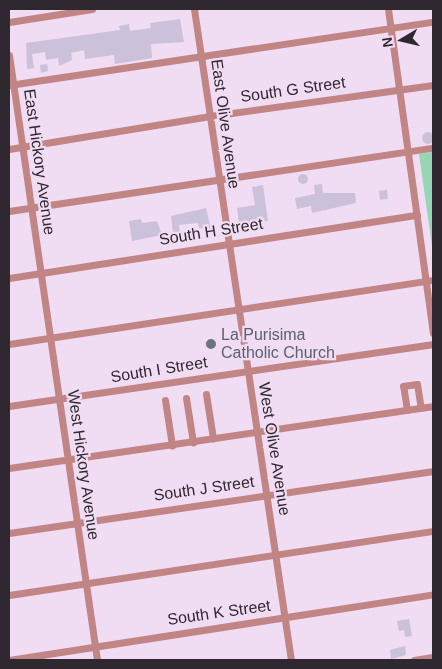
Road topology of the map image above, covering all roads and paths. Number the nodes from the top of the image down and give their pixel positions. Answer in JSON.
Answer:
{"nodes":[{"id":1,"x":92,"y":9,"type":"edge"},
{"id":2,"x":194,"y":9,"type":"edge"},
{"id":3,"x":388,"y":9,"type":"edge"},
{"id":4,"x":9,"y":22,"type":"edge"},
{"id":5,"x":433,"y":22,"type":"edge"},
{"id":6,"x":390,"y":29,"type":"junction"},
{"id":7,"x":9,"y":55,"type":"edge"},
{"id":8,"x":201,"y":57,"type":"junction"},
{"id":9,"x":11,"y":85,"type":"edge"},
{"id":10,"x":433,"y":85,"type":"edge"},
{"id":11,"x":400,"y":90,"type":"junction"},
{"id":12,"x":210,"y":116,"type":"junction"},
{"id":13,"x":22,"y":147,"type":"junction"},
{"id":14,"x":433,"y":148,"type":"edge"},
{"id":15,"x":9,"y":149,"type":"edge"},
{"id":16,"x":408,"y":152,"type":"junction"},
{"id":17,"x":220,"y":179,"type":"junction"},
{"id":18,"x":32,"y":208,"type":"junction"},
{"id":19,"x":9,"y":212,"type":"edge"},
{"id":20,"x":417,"y":215,"type":"junction"},
{"id":21,"x":229,"y":243,"type":"junction"},
{"id":22,"x":41,"y":274,"type":"junction"},
{"id":23,"x":9,"y":278,"type":"edge"},
{"id":24,"x":430,"y":280,"type":"edge"},
{"id":25,"x":239,"y":311,"type":"junction"},
{"id":26,"x":433,"y":333,"type":"edge"},
{"id":27,"x":51,"y":338,"type":"junction"},
{"id":28,"x":9,"y":344,"type":"edge"},
{"id":29,"x":433,"y":344,"type":"edge"},
{"id":30,"x":248,"y":370,"type":"junction"},
{"id":31,"x":206,"y":394,"type":"dead end"},
{"id":32,"x":186,"y":398,"type":"dead end"},
{"id":33,"x":60,"y":400,"type":"junction"},
{"id":34,"x":166,"y":400,"type":"dead end"},
{"id":35,"x":9,"y":406,"type":"edge"},
{"id":36,"x":433,"y":406,"type":"edge"},
{"id":37,"x":421,"y":408,"type":"junction"},
{"id":38,"x":407,"y":410,"type":"junction"},
{"id":39,"x":258,"y":432,"type":"junction"},
{"id":40,"x":213,"y":438,"type":"junction"},
{"id":41,"x":193,"y":442,"type":"junction"},
{"id":42,"x":172,"y":445,"type":"junction"},
{"id":43,"x":68,"y":460,"type":"junction"},
{"id":44,"x":9,"y":468,"type":"edge"},
{"id":45,"x":433,"y":471,"type":"edge"},
{"id":46,"x":266,"y":494,"type":"junction"},
{"id":47,"x":76,"y":522,"type":"junction"},
{"id":48,"x":433,"y":531,"type":"edge"},
{"id":49,"x":9,"y":533,"type":"edge"},
{"id":50,"x":276,"y":555,"type":"junction"},
{"id":51,"x":86,"y":584,"type":"junction"},
{"id":52,"x":433,"y":594,"type":"edge"},
{"id":53,"x":9,"y":595,"type":"edge"},
{"id":54,"x":284,"y":617,"type":"junction"},
{"id":55,"x":95,"y":645,"type":"junction"},
{"id":56,"x":433,"y":657,"type":"edge"},
{"id":57,"x":9,"y":660,"type":"edge"},
{"id":58,"x":97,"y":660,"type":"edge"},
{"id":59,"x":291,"y":660,"type":"edge"},
{"id":60,"x":414,"y":660,"type":"edge"}],
"edges":[{"from":1,"to":4,"type":"street"},
{"from":2,"to":8,"type":"street","name":"East Olive Avenue"},
{"from":3,"to":6,"type":"street"},
{"from":5,"to":6,"type":"street"},
{"from":6,"to":8,"type":"street"},
{"from":6,"to":11,"type":"street"},
{"from":7,"to":9,"type":"street","name":"East Hickory Avenue"},
{"from":8,"to":9,"type":"street"},
{"from":8,"to":12,"type":"street","name":"East Olive Avenue"},
{"from":9,"to":13,"type":"street","name":"East Hickory Avenue"},
{"from":10,"to":11,"type":"street","name":"South G Street"},
{"from":11,"to":12,"type":"street","name":"South G Street"},
{"from":11,"to":16,"type":"street"},
{"from":12,"to":13,"type":"street","name":"South G Street"},
{"from":12,"to":17,"type":"street","name":"East Olive Avenue"},
{"from":13,"to":15,"type":"street","name":"South G Street"},
{"from":13,"to":18,"type":"street","name":"East Hickory Avenue"},
{"from":14,"to":16,"type":"street"},
{"from":16,"to":17,"type":"street"},
{"from":16,"to":20,"type":"street"},
{"from":17,"to":18,"type":"street"},
{"from":17,"to":21,"type":"street","name":"East Olive Avenue"},
{"from":18,"to":19,"type":"street"},
{"from":18,"to":22,"type":"street","name":"East Hickory Avenue"},
{"from":20,"to":21,"type":"street","name":"South H Street"},
{"from":20,"to":24,"type":"street"},
{"from":21,"to":22,"type":"street","name":"South H Street"},
{"from":21,"to":25,"type":"street","name":"West Olive Avenue"},
{"from":22,"to":23,"type":"street","name":"South H Street"},
{"from":22,"to":27,"type":"street","name":"West Hickory Avenue"},
{"from":24,"to":25,"type":"street"},
{"from":24,"to":26,"type":"street"},
{"from":25,"to":27,"type":"street"},
{"from":25,"to":30,"type":"street","name":"West Olive Avenue"},
{"from":27,"to":28,"type":"street"},
{"from":27,"to":33,"type":"street","name":"West Hickory Avenue"},
{"from":29,"to":30,"type":"street","name":"South I Street"},
{"from":30,"to":33,"type":"street","name":"South I Street"},
{"from":30,"to":39,"type":"street","name":"West Olive Avenue"},
{"from":31,"to":40,"type":"street"},
{"from":32,"to":41,"type":"street"},
{"from":33,"to":35,"type":"street","name":"South I Street"},
{"from":33,"to":43,"type":"street","name":"West Hickory Avenue"},
{"from":34,"to":42,"type":"street"},
{"from":36,"to":37,"type":"street"},
{"from":37,"to":38,"type":"street"},
{"from":37,"to":38,"type":"street"},
{"from":38,"to":39,"type":"street"},
{"from":39,"to":40,"type":"street"},
{"from":39,"to":46,"type":"street","name":"West Olive Avenue"},
{"from":40,"to":41,"type":"street"},
{"from":41,"to":42,"type":"street"},
{"from":42,"to":43,"type":"street"},
{"from":43,"to":44,"type":"street"},
{"from":43,"to":47,"type":"street","name":"West Hickory Avenue"},
{"from":45,"to":46,"type":"street","name":"South J Street"},
{"from":46,"to":47,"type":"street","name":"South J Street"},
{"from":46,"to":50,"type":"street","name":"West Olive Avenue"},
{"from":47,"to":49,"type":"street","name":"South J Street"},
{"from":47,"to":51,"type":"street","name":"West Hickory Avenue"},
{"from":48,"to":50,"type":"street"},
{"from":50,"to":51,"type":"street"},
{"from":50,"to":54,"type":"street","name":"West Olive Avenue"},
{"from":51,"to":53,"type":"street"},
{"from":51,"to":55,"type":"street","name":"West Hickory Avenue"},
{"from":52,"to":54,"type":"street","name":"South K Street"},
{"from":54,"to":55,"type":"street","name":"South K Street"},
{"from":54,"to":59,"type":"street","name":"West Olive Avenue"},
{"from":55,"to":57,"type":"street","name":"South K Street"},
{"from":55,"to":58,"type":"street","name":"West Hickory Avenue"},
{"from":56,"to":60,"type":"street"}]}
